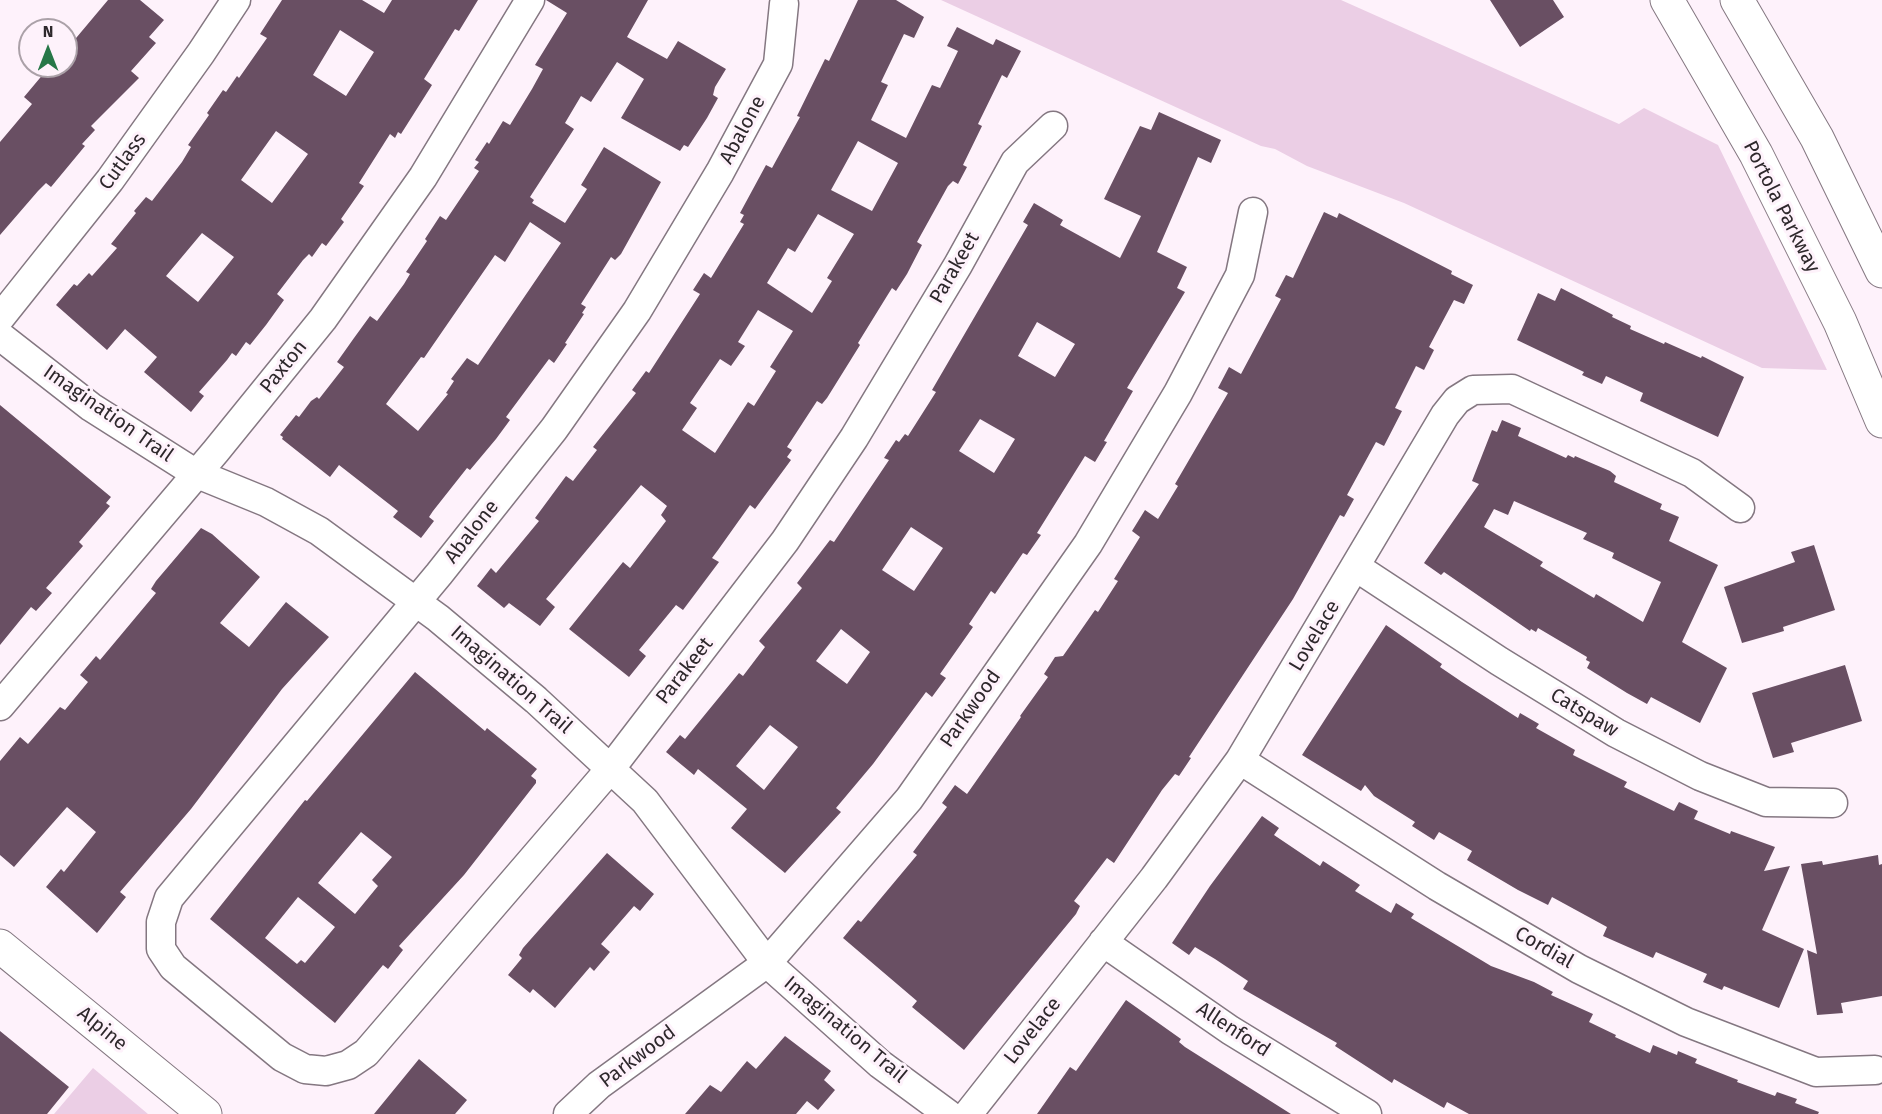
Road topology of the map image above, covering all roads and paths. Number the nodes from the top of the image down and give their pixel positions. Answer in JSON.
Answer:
{"nodes":[{"id":1,"x":236,"y":0,"type":"edge"},
{"id":2,"x":530,"y":0,"type":"edge"},
{"id":3,"x":1667,"y":0,"type":"edge"},
{"id":4,"x":1737,"y":0,"type":"edge"},
{"id":5,"x":784,"y":4,"type":"dead end"},
{"id":6,"x":1053,"y":126,"type":"dead end"},
{"id":7,"x":1253,"y":212,"type":"dead end"},
{"id":8,"x":1882,"y":271,"type":"edge"},
{"id":9,"x":0,"y":318,"type":"edge"},
{"id":10,"x":0,"y":336,"type":"edge"},
{"id":11,"x":1882,"y":421,"type":"edge"},
{"id":12,"x":195,"y":473,"type":"junction"},
{"id":13,"x":1740,"y":508,"type":"dead end"},
{"id":14,"x":1356,"y":567,"type":"junction"},
{"id":15,"x":417,"y":602,"type":"junction"},
{"id":16,"x":0,"y":706,"type":"edge"},
{"id":17,"x":1240,"y":760,"type":"junction"},
{"id":18,"x":610,"y":768,"type":"junction"},
{"id":19,"x":1833,"y":803,"type":"dead end"},
{"id":20,"x":1103,"y":942,"type":"junction"},
{"id":21,"x":0,"y":946,"type":"edge"},
{"id":22,"x":767,"y":963,"type":"junction"},
{"id":23,"x":227,"y":1013,"type":"joint"},
{"id":24,"x":1875,"y":1070,"type":"dead end"},
{"id":25,"x":206,"y":1113,"type":"edge"},
{"id":26,"x":568,"y":1114,"type":"edge"},
{"id":27,"x":948,"y":1114,"type":"edge"},
{"id":28,"x":968,"y":1114,"type":"edge"},
{"id":29,"x":1367,"y":1114,"type":"edge"}],
"edges":[{"from":1,"to":9,"type":"street","name":"Cutlass"},
{"from":2,"to":12,"type":"street","name":"Paxton"},
{"from":3,"to":11,"type":"main road","name":"Portola Parkway"},
{"from":4,"to":8,"type":"main road"},
{"from":5,"to":15,"type":"street","name":"Abalone"},
{"from":6,"to":18,"type":"street","name":"Parakeet"},
{"from":7,"to":22,"type":"street","name":"Parkwood"},
{"from":10,"to":12,"type":"street","name":"Imagination Trail"},
{"from":12,"to":15,"type":"street","name":"Imagination Trail"},
{"from":12,"to":16,"type":"street","name":"Paxton"},
{"from":13,"to":14,"type":"street","name":"Lovelace"},
{"from":14,"to":17,"type":"street","name":"Lovelace"},
{"from":14,"to":19,"type":"street","name":"Catspaw"},
{"from":15,"to":18,"type":"street","name":"Imagination Trail"},
{"from":15,"to":23,"type":"street","name":"Abalone"},
{"from":17,"to":20,"type":"street","name":"Lovelace"},
{"from":17,"to":24,"type":"street","name":"Cordial"},
{"from":18,"to":22,"type":"street","name":"Imagination Trail"},
{"from":18,"to":23,"type":"street","name":"Parakeet"},
{"from":20,"to":28,"type":"street","name":"Lovelace"},
{"from":20,"to":29,"type":"street","name":"Allenford"},
{"from":21,"to":25,"type":"main road","name":"Alpine"},
{"from":22,"to":26,"type":"street","name":"Parkwood"},
{"from":22,"to":27,"type":"street","name":"Imagination Trail"}]}
